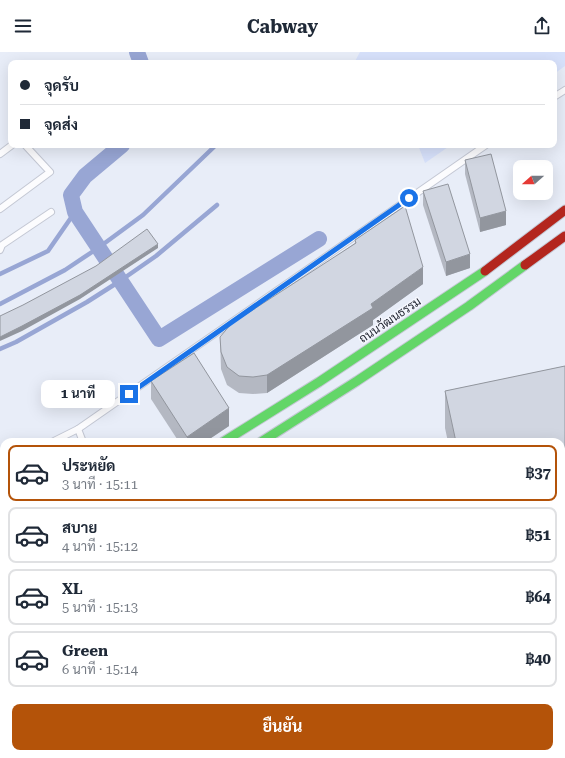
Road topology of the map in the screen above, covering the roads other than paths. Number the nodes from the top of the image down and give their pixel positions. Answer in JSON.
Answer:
{"nodes":[{"id":1,"x":28,"y":148,"type":"edge"},
{"id":2,"x":482,"y":148,"type":"edge"},
{"id":3,"x":0,"y":209,"type":"edge"},
{"id":4,"x":565,"y":210,"type":"edge"},
{"id":5,"x":51,"y":212,"type":"dead end"},
{"id":6,"x":565,"y":236,"type":"edge"},
{"id":7,"x":0,"y":250,"type":"edge"},
{"id":8,"x":78,"y":429,"type":"junction"},
{"id":9,"x":60,"y":438,"type":"edge"},
{"id":10,"x":81,"y":438,"type":"edge"},
{"id":11,"x":229,"y":438,"type":"edge"},
{"id":12,"x":267,"y":438,"type":"edge"}],
"edges":[{"from":1,"to":3,"type":"lane"},
{"from":2,"to":8,"type":"lane"},
{"from":4,"to":11,"type":"street","name":"ถนนวัฒนธรรม"},
{"from":5,"to":7,"type":"lane"},
{"from":6,"to":12,"type":"street"},
{"from":8,"to":9,"type":"lane"},
{"from":8,"to":10,"type":"lane"}]}
